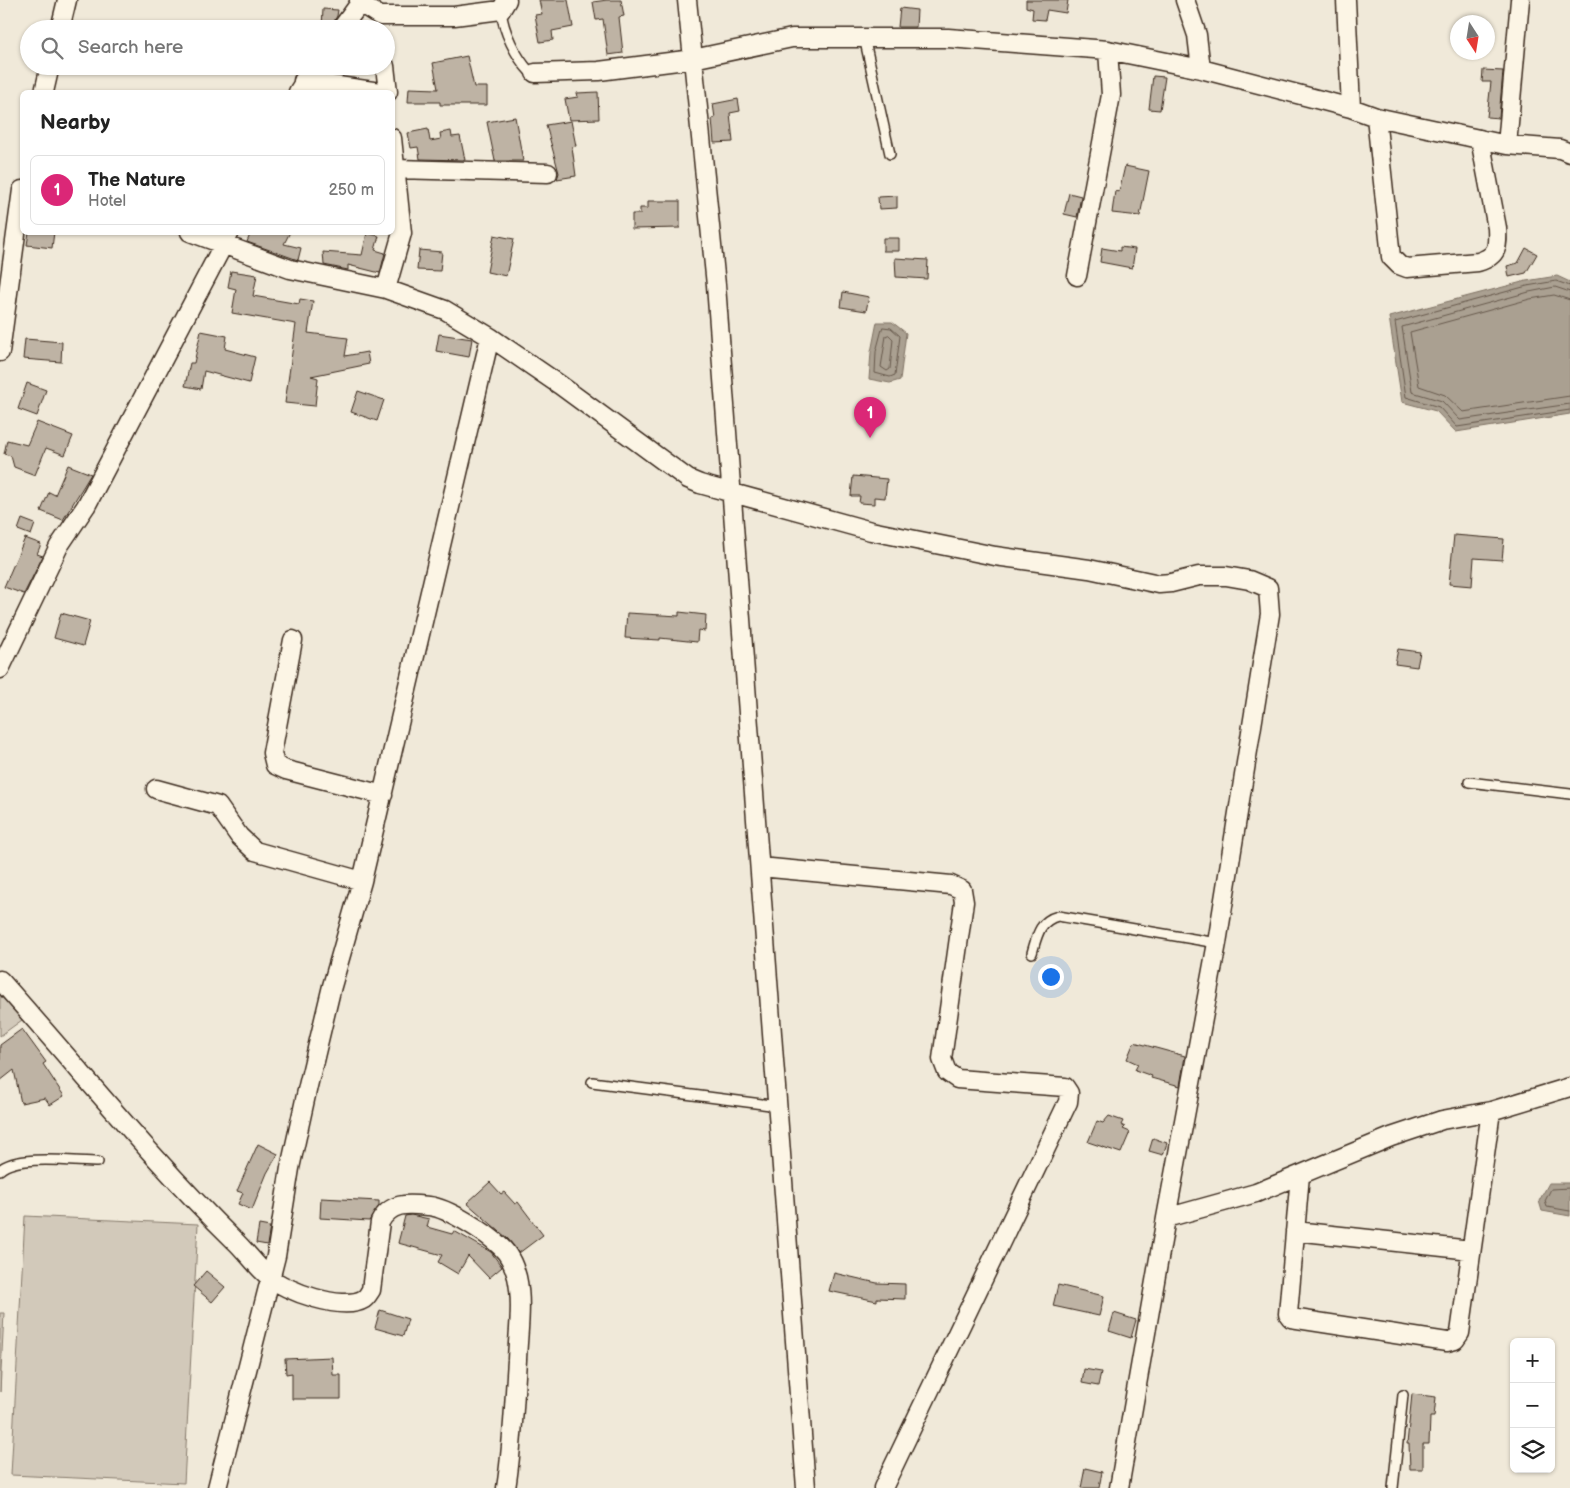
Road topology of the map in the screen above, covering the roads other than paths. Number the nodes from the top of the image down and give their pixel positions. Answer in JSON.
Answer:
{"nodes":[{"id":1,"x":67,"y":0,"type":"edge"},
{"id":2,"x":687,"y":0,"type":"edge"},
{"id":3,"x":1185,"y":0,"type":"edge"},
{"id":4,"x":1346,"y":0,"type":"edge"},
{"id":5,"x":1520,"y":0,"type":"edge"},
{"id":6,"x":360,"y":2,"type":"edge"},
{"id":7,"x":504,"y":5,"type":"edge"},
{"id":8,"x":62,"y":20,"type":"edge"},
{"id":9,"x":347,"y":20,"type":"edge"},
{"id":10,"x":379,"y":20,"type":"edge"},
{"id":11,"x":395,"y":21,"type":"edge"},
{"id":12,"x":864,"y":37,"type":"junction"},
{"id":13,"x":1108,"y":50,"type":"junction"},
{"id":14,"x":693,"y":60,"type":"junction"},
{"id":15,"x":1201,"y":69,"type":"junction"},
{"id":16,"x":535,"y":73,"type":"joint"},
{"id":17,"x":48,"y":75,"type":"edge"},
{"id":18,"x":308,"y":75,"type":"edge"},
{"id":19,"x":386,"y":75,"type":"edge"},
{"id":20,"x":300,"y":87,"type":"edge"},
{"id":21,"x":44,"y":90,"type":"edge"},
{"id":22,"x":348,"y":90,"type":"edge"},
{"id":23,"x":388,"y":90,"type":"edge"},
{"id":24,"x":1351,"y":108,"type":"junction"},
{"id":25,"x":1376,"y":117,"type":"junction"},
{"id":26,"x":1480,"y":139,"type":"junction"},
{"id":27,"x":1507,"y":145,"type":"junction"},
{"id":28,"x":1570,"y":152,"type":"edge"},
{"id":29,"x":890,"y":154,"type":"dead end"},
{"id":30,"x":395,"y":161,"type":"edge"},
{"id":31,"x":396,"y":169,"type":"junction"},
{"id":32,"x":548,"y":173,"type":"dead end"},
{"id":33,"x":20,"y":197,"type":"edge"},
{"id":34,"x":206,"y":235,"type":"edge"},
{"id":35,"x":227,"y":239,"type":"edge"},
{"id":36,"x":7,"y":242,"type":"edge"},
{"id":37,"x":1077,"y":276,"type":"dead end"},
{"id":38,"x":386,"y":289,"type":"junction"},
{"id":39,"x":490,"y":337,"type":"junction"},
{"id":40,"x":0,"y":352,"type":"edge"},
{"id":41,"x":733,"y":494,"type":"junction"},
{"id":42,"x":293,"y":640,"type":"dead end"},
{"id":43,"x":0,"y":669,"type":"edge"},
{"id":44,"x":1469,"y":782,"type":"dead end"},
{"id":45,"x":156,"y":789,"type":"dead end"},
{"id":46,"x":1570,"y":794,"type":"edge"},
{"id":47,"x":383,"y":795,"type":"junction"},
{"id":48,"x":760,"y":867,"type":"junction"},
{"id":49,"x":362,"y":881,"type":"junction"},
{"id":50,"x":1217,"y":943,"type":"junction"},
{"id":51,"x":1032,"y":954,"type":"dead end"},
{"id":52,"x":0,"y":980,"type":"edge"},
{"id":53,"x":592,"y":1082,"type":"dead end"},
{"id":54,"x":1570,"y":1087,"type":"edge"},
{"id":55,"x":778,"y":1106,"type":"junction"},
{"id":56,"x":1491,"y":1111,"type":"junction"},
{"id":57,"x":98,"y":1162,"type":"dead end"},
{"id":58,"x":0,"y":1170,"type":"edge"},
{"id":59,"x":1300,"y":1176,"type":"junction"},
{"id":60,"x":1166,"y":1218,"type":"junction"},
{"id":61,"x":1295,"y":1230,"type":"junction"},
{"id":62,"x":1471,"y":1250,"type":"junction"},
{"id":63,"x":268,"y":1277,"type":"junction"},
{"id":64,"x":1403,"y":1395,"type":"dead end"},
{"id":65,"x":217,"y":1488,"type":"edge"},
{"id":66,"x":506,"y":1488,"type":"edge"},
{"id":67,"x":806,"y":1488,"type":"edge"},
{"id":68,"x":883,"y":1488,"type":"edge"},
{"id":69,"x":1119,"y":1488,"type":"edge"},
{"id":70,"x":1393,"y":1488,"type":"edge"}],
"edges":[{"from":1,"to":8,"type":"street"},
{"from":2,"to":14,"type":"street"},
{"from":3,"to":15,"type":"street"},
{"from":4,"to":24,"type":"street"},
{"from":5,"to":27,"type":"street"},
{"from":6,"to":9,"type":"street"},
{"from":6,"to":10,"type":"street"},
{"from":7,"to":11,"type":"street"},
{"from":7,"to":16,"type":"lane"},
{"from":12,"to":13,"type":"street"},
{"from":12,"to":14,"type":"street"},
{"from":12,"to":29,"type":"lane"},
{"from":13,"to":15,"type":"street"},
{"from":13,"to":37,"type":"street"},
{"from":14,"to":16,"type":"street"},
{"from":14,"to":41,"type":"street"},
{"from":15,"to":24,"type":"street"},
{"from":17,"to":21,"type":"street"},
{"from":18,"to":20,"type":"street"},
{"from":19,"to":23,"type":"street"},
{"from":20,"to":22,"type":"street"},
{"from":24,"to":25,"type":"street"},
{"from":25,"to":26,"type":"street"},
{"from":25,"to":26,"type":"street"},
{"from":26,"to":27,"type":"street"},
{"from":27,"to":28,"type":"street"},
{"from":30,"to":31,"type":"street"},
{"from":31,"to":32,"type":"street"},
{"from":31,"to":38,"type":"street"},
{"from":33,"to":36,"type":"street"},
{"from":34,"to":35,"type":"street"},
{"from":35,"to":38,"type":"street"},
{"from":35,"to":43,"type":"street"},
{"from":36,"to":40,"type":"street"},
{"from":38,"to":39,"type":"street"},
{"from":39,"to":41,"type":"street"},
{"from":39,"to":47,"type":"street"},
{"from":41,"to":48,"type":"street"},
{"from":41,"to":50,"type":"street"},
{"from":42,"to":47,"type":"street"},
{"from":44,"to":46,"type":"lane"},
{"from":45,"to":49,"type":"street"},
{"from":47,"to":49,"type":"street"},
{"from":48,"to":55,"type":"street"},
{"from":48,"to":68,"type":"street"},
{"from":49,"to":63,"type":"street"},
{"from":50,"to":51,"type":"lane"},
{"from":50,"to":60,"type":"street"},
{"from":52,"to":63,"type":"street"},
{"from":53,"to":55,"type":"lane"},
{"from":54,"to":56,"type":"street"},
{"from":55,"to":67,"type":"street"},
{"from":56,"to":59,"type":"street"},
{"from":56,"to":62,"type":"street"},
{"from":57,"to":58,"type":"lane"},
{"from":59,"to":60,"type":"street"},
{"from":59,"to":61,"type":"street"},
{"from":60,"to":69,"type":"street"},
{"from":61,"to":62,"type":"street"},
{"from":61,"to":62,"type":"street"},
{"from":63,"to":65,"type":"street"},
{"from":63,"to":66,"type":"street"},
{"from":64,"to":70,"type":"lane"}]}
